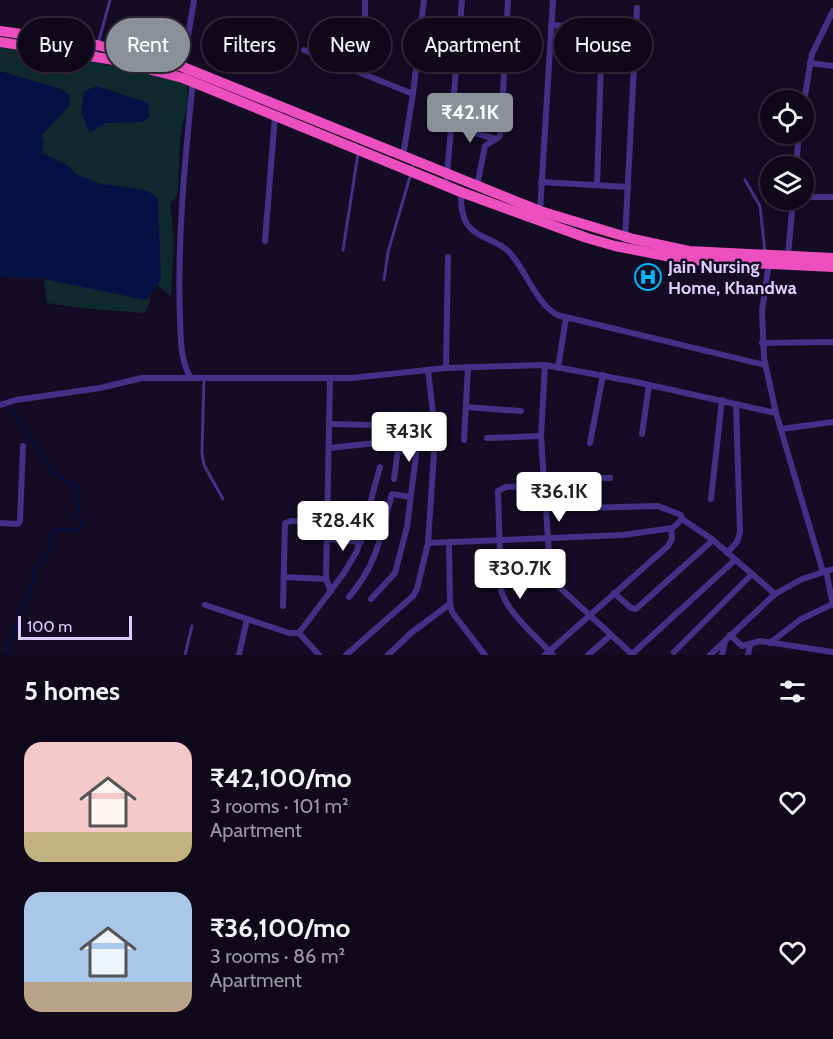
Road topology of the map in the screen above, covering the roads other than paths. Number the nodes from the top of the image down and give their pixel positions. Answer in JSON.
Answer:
{"nodes":[{"id":1,"x":110,"y":0,"type":"edge"},
{"id":2,"x":194,"y":0,"type":"edge"},
{"id":3,"x":365,"y":0,"type":"edge"},
{"id":4,"x":424,"y":0,"type":"edge"},
{"id":5,"x":462,"y":0,"type":"edge"},
{"id":6,"x":508,"y":0,"type":"edge"},
{"id":7,"x":553,"y":0,"type":"edge"},
{"id":8,"x":637,"y":8,"type":"dead end"},
{"id":9,"x":833,"y":11,"type":"edge"},
{"id":10,"x":551,"y":24,"type":"junction"},
{"id":11,"x":0,"y":31,"type":"edge"},
{"id":12,"x":0,"y":42,"type":"edge"},
{"id":13,"x":304,"y":50,"type":"dead end"},
{"id":14,"x":97,"y":51,"type":"junction"},
{"id":15,"x":810,"y":63,"type":"junction"},
{"id":16,"x":833,"y":66,"type":"edge"},
{"id":17,"x":190,"y":74,"type":"junction"},
{"id":18,"x":365,"y":75,"type":"junction"},
{"id":19,"x":806,"y":90,"type":"edge"},
{"id":20,"x":413,"y":94,"type":"junction"},
{"id":21,"x":275,"y":116,"type":"junction"},
{"id":22,"x":451,"y":126,"type":"junction"},
{"id":23,"x":496,"y":139,"type":"junction"},
{"id":24,"x":360,"y":145,"type":"junction"},
{"id":25,"x":403,"y":156,"type":"junction"},
{"id":26,"x":415,"y":161,"type":"junction"},
{"id":27,"x":412,"y":172,"type":"junction"},
{"id":28,"x":447,"y":174,"type":"junction"},
{"id":29,"x":745,"y":180,"type":"dead end"},
{"id":30,"x":541,"y":182,"type":"junction"},
{"id":31,"x":597,"y":185,"type":"junction"},
{"id":32,"x":447,"y":186,"type":"junction"},
{"id":33,"x":477,"y":186,"type":"junction"},
{"id":34,"x":628,"y":187,"type":"junction"},
{"id":35,"x":461,"y":192,"type":"junction"},
{"id":36,"x":814,"y":197,"type":"edge"},
{"id":37,"x":833,"y":197,"type":"edge"},
{"id":38,"x":792,"y":210,"type":"edge"},
{"id":39,"x":539,"y":216,"type":"junction"},
{"id":40,"x":625,"y":236,"type":"junction"},
{"id":41,"x":265,"y":242,"type":"dead end"},
{"id":42,"x":625,"y":249,"type":"junction"},
{"id":43,"x":343,"y":250,"type":"dead end"},
{"id":44,"x":679,"y":254,"type":"junction"},
{"id":45,"x":448,"y":257,"type":"dead end"},
{"id":46,"x":788,"y":257,"type":"junction"},
{"id":47,"x":833,"y":258,"type":"edge"},
{"id":48,"x":768,"y":259,"type":"junction"},
{"id":49,"x":833,"y":267,"type":"edge"},
{"id":50,"x":384,"y":280,"type":"dead end"},
{"id":51,"x":566,"y":318,"type":"junction"},
{"id":52,"x":833,"y":342,"type":"edge"},
{"id":53,"x":762,"y":343,"type":"junction"},
{"id":54,"x":545,"y":365,"type":"junction"},
{"id":55,"x":765,"y":365,"type":"junction"},
{"id":56,"x":468,"y":367,"type":"junction"},
{"id":57,"x":446,"y":368,"type":"junction"},
{"id":58,"x":558,"y":368,"type":"junction"},
{"id":59,"x":428,"y":370,"type":"junction"},
{"id":60,"x":603,"y":375,"type":"junction"},
{"id":61,"x":191,"y":378,"type":"junction"},
{"id":62,"x":204,"y":378,"type":"junction"},
{"id":63,"x":330,"y":378,"type":"junction"},
{"id":64,"x":649,"y":385,"type":"junction"},
{"id":65,"x":722,"y":400,"type":"junction"},
{"id":66,"x":736,"y":404,"type":"junction"},
{"id":67,"x":0,"y":405,"type":"edge"},
{"id":68,"x":466,"y":407,"type":"junction"},
{"id":69,"x":520,"y":411,"type":"dead end"},
{"id":70,"x":776,"y":413,"type":"junction"},
{"id":71,"x":402,"y":419,"type":"dead end"},
{"id":72,"x":833,"y":422,"type":"edge"},
{"id":73,"x":329,"y":424,"type":"junction"},
{"id":74,"x":375,"y":425,"type":"dead end"},
{"id":75,"x":781,"y":429,"type":"junction"},
{"id":76,"x":642,"y":434,"type":"dead end"},
{"id":77,"x":541,"y":436,"type":"junction"},
{"id":78,"x":487,"y":438,"type":"dead end"},
{"id":79,"x":464,"y":440,"type":"dead end"},
{"id":80,"x":590,"y":443,"type":"dead end"},
{"id":81,"x":399,"y":445,"type":"junction"},
{"id":82,"x":23,"y":446,"type":"dead end"},
{"id":83,"x":417,"y":447,"type":"junction"},
{"id":84,"x":433,"y":447,"type":"junction"},
{"id":85,"x":329,"y":448,"type":"junction"},
{"id":86,"x":380,"y":467,"type":"dead end"},
{"id":87,"x":544,"y":477,"type":"junction"},
{"id":88,"x":610,"y":478,"type":"dead end"},
{"id":89,"x":394,"y":479,"type":"dead end"},
{"id":90,"x":544,"y":485,"type":"junction"},
{"id":91,"x":410,"y":497,"type":"junction"},
{"id":92,"x":223,"y":499,"type":"dead end"},
{"id":93,"x":711,"y":499,"type":"dead end"},
{"id":94,"x":583,"y":508,"type":"dead end"},
{"id":95,"x":682,"y":519,"type":"junction"},
{"id":96,"x":327,"y":520,"type":"junction"},
{"id":97,"x":0,"y":523,"type":"edge"},
{"id":98,"x":671,"y":528,"type":"junction"},
{"id":99,"x":548,"y":538,"type":"junction"},
{"id":100,"x":327,"y":539,"type":"junction"},
{"id":101,"x":499,"y":540,"type":"junction"},
{"id":102,"x":713,"y":540,"type":"junction"},
{"id":103,"x":361,"y":542,"type":"junction"},
{"id":104,"x":449,"y":542,"type":"junction"},
{"id":105,"x":428,"y":543,"type":"junction"},
{"id":106,"x":727,"y":553,"type":"junction"},
{"id":107,"x":735,"y":560,"type":"junction"},
{"id":108,"x":827,"y":570,"type":"edge"},
{"id":109,"x":752,"y":574,"type":"junction"},
{"id":110,"x":284,"y":577,"type":"junction"},
{"id":111,"x":326,"y":579,"type":"junction"},
{"id":112,"x":331,"y":591,"type":"junction"},
{"id":113,"x":614,"y":593,"type":"junction"},
{"id":114,"x":775,"y":594,"type":"junction"},
{"id":115,"x":350,"y":597,"type":"dead end"},
{"id":116,"x":371,"y":599,"type":"dead end"},
{"id":117,"x":450,"y":604,"type":"junction"},
{"id":118,"x":205,"y":605,"type":"dead end"},
{"id":119,"x":833,"y":605,"type":"edge"},
{"id":120,"x":283,"y":606,"type":"dead end"},
{"id":121,"x":589,"y":615,"type":"junction"},
{"id":122,"x":248,"y":619,"type":"junction"},
{"id":123,"x":192,"y":626,"type":"dead end"},
{"id":124,"x":299,"y":633,"type":"junction"},
{"id":125,"x":610,"y":635,"type":"junction"},
{"id":126,"x":728,"y":637,"type":"junction"},
{"id":127,"x":770,"y":643,"type":"junction"},
{"id":128,"x":750,"y":645,"type":"junction"},
{"id":129,"x":800,"y":647,"type":"junction"},
{"id":130,"x":674,"y":652,"type":"dead end"},
{"id":131,"x":814,"y":652,"type":"edge"},
{"id":132,"x":833,"y":652,"type":"edge"},
{"id":133,"x":550,"y":654,"type":"edge"},
{"id":134,"x":185,"y":655,"type":"edge"},
{"id":135,"x":239,"y":655,"type":"edge"},
{"id":136,"x":319,"y":655,"type":"edge"},
{"id":137,"x":346,"y":655,"type":"edge"},
{"id":138,"x":388,"y":655,"type":"edge"},
{"id":139,"x":485,"y":655,"type":"edge"},
{"id":140,"x":588,"y":655,"type":"edge"},
{"id":141,"x":632,"y":655,"type":"edge"},
{"id":142,"x":710,"y":655,"type":"edge"},
{"id":143,"x":722,"y":655,"type":"edge"},
{"id":144,"x":748,"y":655,"type":"edge"},
{"id":145,"x":798,"y":655,"type":"edge"}],
"edges":[{"from":1,"to":14,"type":"lane"},
{"from":2,"to":17,"type":"street"},
{"from":3,"to":18,"type":"street"},
{"from":4,"to":20,"type":"street"},
{"from":5,"to":22,"type":"street"},
{"from":6,"to":23,"type":"street"},
{"from":7,"to":10,"type":"street"},
{"from":8,"to":34,"type":"street"},
{"from":9,"to":15,"type":"street"},
{"from":10,"to":30,"type":"street"},
{"from":10,"to":31,"type":"street"},
{"from":11,"to":14,"type":"highway"},
{"from":12,"to":14,"type":"highway"},
{"from":13,"to":18,"type":"street"},
{"from":14,"to":17,"type":"highway"},
{"from":14,"to":17,"type":"highway"},
{"from":15,"to":16,"type":"street"},
{"from":15,"to":19,"type":"street"},
{"from":17,"to":21,"type":"highway"},
{"from":17,"to":24,"type":"highway"},
{"from":17,"to":61,"type":"street"},
{"from":18,"to":20,"type":"street"},
{"from":20,"to":25,"type":"street"},
{"from":21,"to":24,"type":"highway"},
{"from":21,"to":41,"type":"street"},
{"from":22,"to":23,"type":"street"},
{"from":22,"to":28,"type":"street"},
{"from":23,"to":33,"type":"street"},
{"from":24,"to":25,"type":"highway"},
{"from":24,"to":27,"type":"highway"},
{"from":24,"to":43,"type":"lane"},
{"from":25,"to":26,"type":"highway"},
{"from":26,"to":27,"type":"lane"},
{"from":26,"to":28,"type":"highway"},
{"from":27,"to":32,"type":"highway"},
{"from":27,"to":50,"type":"lane"},
{"from":28,"to":32,"type":"street"},
{"from":28,"to":33,"type":"highway"},
{"from":29,"to":48,"type":"lane"},
{"from":30,"to":31,"type":"street"},
{"from":30,"to":39,"type":"street"},
{"from":31,"to":34,"type":"street"},
{"from":32,"to":35,"type":"highway"},
{"from":33,"to":39,"type":"highway"},
{"from":34,"to":40,"type":"street"},
{"from":35,"to":39,"type":"highway"},
{"from":35,"to":51,"type":"street"},
{"from":36,"to":37,"type":"street"},
{"from":38,"to":46,"type":"street"},
{"from":39,"to":40,"type":"highway"},
{"from":39,"to":42,"type":"highway"},
{"from":40,"to":42,"type":"street"},
{"from":40,"to":44,"type":"highway"},
{"from":42,"to":44,"type":"highway"},
{"from":44,"to":48,"type":"highway"},
{"from":45,"to":57,"type":"street"},
{"from":46,"to":47,"type":"highway"},
{"from":46,"to":48,"type":"highway"},
{"from":48,"to":49,"type":"highway"},
{"from":48,"to":53,"type":"street"},
{"from":51,"to":55,"type":"street"},
{"from":51,"to":58,"type":"street"},
{"from":52,"to":53,"type":"street"},
{"from":53,"to":55,"type":"street"},
{"from":54,"to":56,"type":"street"},
{"from":54,"to":58,"type":"street"},
{"from":54,"to":77,"type":"street"},
{"from":55,"to":70,"type":"street"},
{"from":56,"to":57,"type":"street"},
{"from":56,"to":68,"type":"street"},
{"from":57,"to":59,"type":"street"},
{"from":58,"to":60,"type":"street"},
{"from":59,"to":63,"type":"street"},
{"from":59,"to":84,"type":"street"},
{"from":60,"to":64,"type":"street"},
{"from":60,"to":80,"type":"street"},
{"from":61,"to":62,"type":"street"},
{"from":61,"to":67,"type":"street"},
{"from":62,"to":63,"type":"street"},
{"from":62,"to":92,"type":"lane"},
{"from":63,"to":73,"type":"street"},
{"from":64,"to":65,"type":"street"},
{"from":64,"to":76,"type":"street"},
{"from":65,"to":66,"type":"street"},
{"from":65,"to":93,"type":"street"},
{"from":66,"to":70,"type":"street"},
{"from":66,"to":106,"type":"street"},
{"from":68,"to":69,"type":"street"},
{"from":68,"to":79,"type":"street"},
{"from":70,"to":75,"type":"street"},
{"from":71,"to":81,"type":"street"},
{"from":72,"to":75,"type":"street"},
{"from":73,"to":74,"type":"street"},
{"from":73,"to":85,"type":"street"},
{"from":75,"to":108,"type":"street"},
{"from":77,"to":78,"type":"street"},
{"from":77,"to":87,"type":"street"},
{"from":81,"to":83,"type":"street"},
{"from":81,"to":85,"type":"street"},
{"from":81,"to":89,"type":"street"},
{"from":82,"to":97,"type":"street"},
{"from":83,"to":84,"type":"street"},
{"from":83,"to":91,"type":"street"},
{"from":84,"to":105,"type":"street"},
{"from":85,"to":96,"type":"street"},
{"from":86,"to":103,"type":"street"},
{"from":87,"to":88,"type":"street"},
{"from":87,"to":90,"type":"street"},
{"from":90,"to":99,"type":"street"},
{"from":90,"to":101,"type":"street"},
{"from":91,"to":115,"type":"street"},
{"from":91,"to":116,"type":"street"},
{"from":94,"to":95,"type":"street"},
{"from":95,"to":98,"type":"street"},
{"from":95,"to":102,"type":"street"},
{"from":96,"to":100,"type":"street"},
{"from":96,"to":110,"type":"street"},
{"from":98,"to":99,"type":"street"},
{"from":98,"to":113,"type":"street"},
{"from":99,"to":101,"type":"street"},
{"from":99,"to":121,"type":"street"},
{"from":100,"to":103,"type":"street"},
{"from":100,"to":111,"type":"street"},
{"from":101,"to":104,"type":"street"},
{"from":101,"to":133,"type":"street"},
{"from":102,"to":106,"type":"street"},
{"from":102,"to":113,"type":"street"},
{"from":103,"to":112,"type":"street"},
{"from":104,"to":105,"type":"street"},
{"from":104,"to":117,"type":"street"},
{"from":105,"to":137,"type":"street"},
{"from":106,"to":107,"type":"street"},
{"from":107,"to":109,"type":"street"},
{"from":107,"to":141,"type":"street"},
{"from":108,"to":114,"type":"street"},
{"from":108,"to":119,"type":"street"},
{"from":109,"to":114,"type":"street"},
{"from":109,"to":130,"type":"street"},
{"from":110,"to":111,"type":"street"},
{"from":110,"to":120,"type":"street"},
{"from":111,"to":112,"type":"street"},
{"from":112,"to":124,"type":"street"},
{"from":113,"to":121,"type":"street"},
{"from":114,"to":126,"type":"street"},
{"from":117,"to":138,"type":"street"},
{"from":117,"to":139,"type":"street"},
{"from":118,"to":122,"type":"street"},
{"from":119,"to":127,"type":"street"},
{"from":121,"to":125,"type":"street"},
{"from":121,"to":133,"type":"street"},
{"from":122,"to":124,"type":"street"},
{"from":122,"to":135,"type":"street"},
{"from":123,"to":134,"type":"lane"},
{"from":124,"to":136,"type":"street"},
{"from":125,"to":140,"type":"street"},
{"from":125,"to":141,"type":"street"},
{"from":126,"to":128,"type":"street"},
{"from":126,"to":142,"type":"street"},
{"from":126,"to":143,"type":"street"},
{"from":127,"to":128,"type":"street"},
{"from":127,"to":129,"type":"street"},
{"from":128,"to":144,"type":"street"},
{"from":129,"to":131,"type":"street"},
{"from":129,"to":145,"type":"street"},
{"from":131,"to":132,"type":"street"}]}
